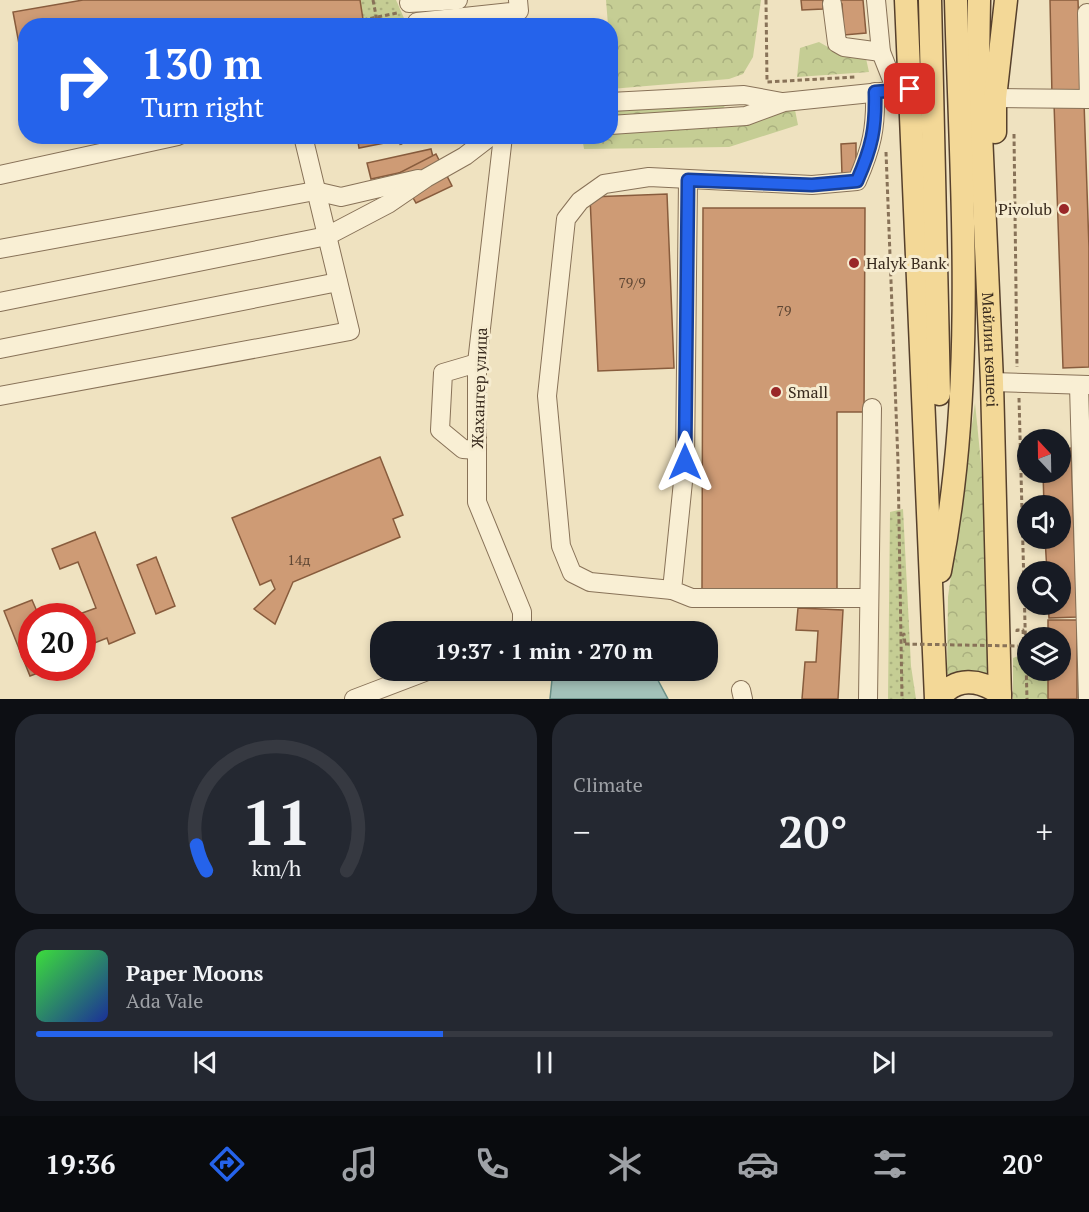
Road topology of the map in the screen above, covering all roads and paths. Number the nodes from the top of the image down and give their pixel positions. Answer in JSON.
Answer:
{"nodes":[{"id":1,"x":373,"y":0,"type":"edge"},
{"id":2,"x":458,"y":0,"type":"edge"},
{"id":3,"x":518,"y":0,"type":"edge"},
{"id":4,"x":766,"y":0,"type":"edge"},
{"id":5,"x":876,"y":0,"type":"edge"},
{"id":6,"x":906,"y":0,"type":"edge"},
{"id":7,"x":930,"y":0,"type":"edge"},
{"id":8,"x":956,"y":0,"type":"edge"},
{"id":9,"x":979,"y":0,"type":"edge"},
{"id":10,"x":1006,"y":0,"type":"edge"},
{"id":11,"x":832,"y":4,"type":"dead end"},
{"id":12,"x":406,"y":5,"type":"edge"},
{"id":13,"x":470,"y":8,"type":"edge"},
{"id":14,"x":1087,"y":13,"type":"dead end"},
{"id":15,"x":376,"y":17,"type":"junction"},
{"id":16,"x":372,"y":18,"type":"edge"},
{"id":17,"x":414,"y":18,"type":"edge"},
{"id":18,"x":438,"y":18,"type":"edge"},
{"id":19,"x":881,"y":52,"type":"junction"},
{"id":20,"x":858,"y":76,"type":"dead end"},
{"id":21,"x":903,"y":90,"type":"junction"},
{"id":22,"x":875,"y":92,"type":"junction"},
{"id":23,"x":995,"y":98,"type":"junction"},
{"id":24,"x":1089,"y":99,"type":"edge"},
{"id":25,"x":618,"y":102,"type":"edge"},
{"id":26,"x":784,"y":102,"type":"junction"},
{"id":27,"x":618,"y":124,"type":"edge"},
{"id":28,"x":876,"y":127,"type":"junction"},
{"id":29,"x":138,"y":144,"type":"edge"},
{"id":30,"x":305,"y":144,"type":"edge"},
{"id":31,"x":480,"y":144,"type":"edge"},
{"id":32,"x":502,"y":144,"type":"edge"},
{"id":33,"x":0,"y":172,"type":"edge"},
{"id":34,"x":426,"y":178,"type":"junction"},
{"id":35,"x":688,"y":180,"type":"junction"},
{"id":36,"x":315,"y":191,"type":"junction"},
{"id":37,"x":327,"y":236,"type":"junction"},
{"id":38,"x":0,"y":249,"type":"edge"},
{"id":39,"x":338,"y":282,"type":"junction"},
{"id":40,"x":0,"y":302,"type":"edge"},
{"id":41,"x":0,"y":349,"type":"edge"},
{"id":42,"x":477,"y":363,"type":"junction"},
{"id":43,"x":992,"y":382,"type":"junction"},
{"id":44,"x":1084,"y":386,"type":"edge"},
{"id":45,"x":0,"y":396,"type":"edge"},
{"id":46,"x":872,"y":408,"type":"dead end"},
{"id":47,"x":477,"y":450,"type":"junction"},
{"id":48,"x":672,"y":590,"type":"junction"},
{"id":49,"x":868,"y":598,"type":"junction"},
{"id":50,"x":933,"y":611,"type":"junction"},
{"id":51,"x":522,"y":621,"type":"edge"},
{"id":52,"x":1017,"y":646,"type":"edge"},
{"id":53,"x":901,"y":650,"type":"junction"},
{"id":54,"x":401,"y":681,"type":"edge"},
{"id":55,"x":1000,"y":697,"type":"edge"},
{"id":56,"x":354,"y":699,"type":"edge"},
{"id":57,"x":868,"y":699,"type":"edge"},
{"id":58,"x":902,"y":699,"type":"edge"},
{"id":59,"x":937,"y":699,"type":"edge"},
{"id":60,"x":1088,"y":699,"type":"edge"}],
"edges":[{"from":1,"to":15,"type":"path"},
{"from":2,"to":12,"type":"street"},
{"from":3,"to":13,"type":"street"},
{"from":4,"to":20,"type":"path"},
{"from":5,"to":19,"type":"street"},
{"from":6,"to":21,"type":"main road","name":"Майлин көшесі"},
{"from":7,"to":50,"type":"main road","name":"Майлин көшесі"},
{"from":8,"to":50,"type":"main road","name":"Майлин көшесі"},
{"from":9,"to":43,"type":"main road","name":"Майлин көшесі"},
{"from":10,"to":23,"type":"main road"},
{"from":11,"to":19,"type":"street"},
{"from":12,"to":15,"type":"path"},
{"from":12,"to":17,"type":"street"},
{"from":13,"to":18,"type":"street"},
{"from":14,"to":24,"type":"street"},
{"from":15,"to":16,"type":"path"},
{"from":19,"to":21,"type":"street"},
{"from":21,"to":22,"type":"street"},
{"from":21,"to":50,"type":"main road","name":"Майлин көшесі"},
{"from":22,"to":26,"type":"street"},
{"from":22,"to":28,"type":"street"},
{"from":23,"to":24,"type":"street"},
{"from":23,"to":43,"type":"main road"},
{"from":25,"to":26,"type":"street"},
{"from":26,"to":27,"type":"street"},
{"from":28,"to":35,"type":"street"},
{"from":28,"to":53,"type":"path"},
{"from":29,"to":33,"type":"street"},
{"from":30,"to":36,"type":"street"},
{"from":31,"to":34,"type":"street"},
{"from":32,"to":42,"type":"street","name":"Жахангер улица"},
{"from":34,"to":36,"type":"street"},
{"from":34,"to":37,"type":"street"},
{"from":35,"to":48,"type":"street"},
{"from":35,"to":48,"type":"street"},
{"from":36,"to":37,"type":"street"},
{"from":36,"to":38,"type":"street"},
{"from":37,"to":39,"type":"street"},
{"from":37,"to":40,"type":"street"},
{"from":39,"to":41,"type":"street"},
{"from":39,"to":45,"type":"street"},
{"from":42,"to":47,"type":"street","name":"Жахангер улица"},
{"from":42,"to":47,"type":"street"},
{"from":43,"to":44,"type":"street"},
{"from":43,"to":55,"type":"main road","name":"Майлин көшесі"},
{"from":44,"to":60,"type":"street"},
{"from":46,"to":49,"type":"street"},
{"from":47,"to":51,"type":"street","name":"Жахангер улица"},
{"from":48,"to":49,"type":"street"},
{"from":49,"to":57,"type":"street"},
{"from":50,"to":59,"type":"main road","name":"Майлин көшесі"},
{"from":52,"to":53,"type":"path","bridge":true},
{"from":53,"to":58,"type":"path"},
{"from":54,"to":56,"type":"street"},
{"from":55,"to":59,"type":"main road"}]}
